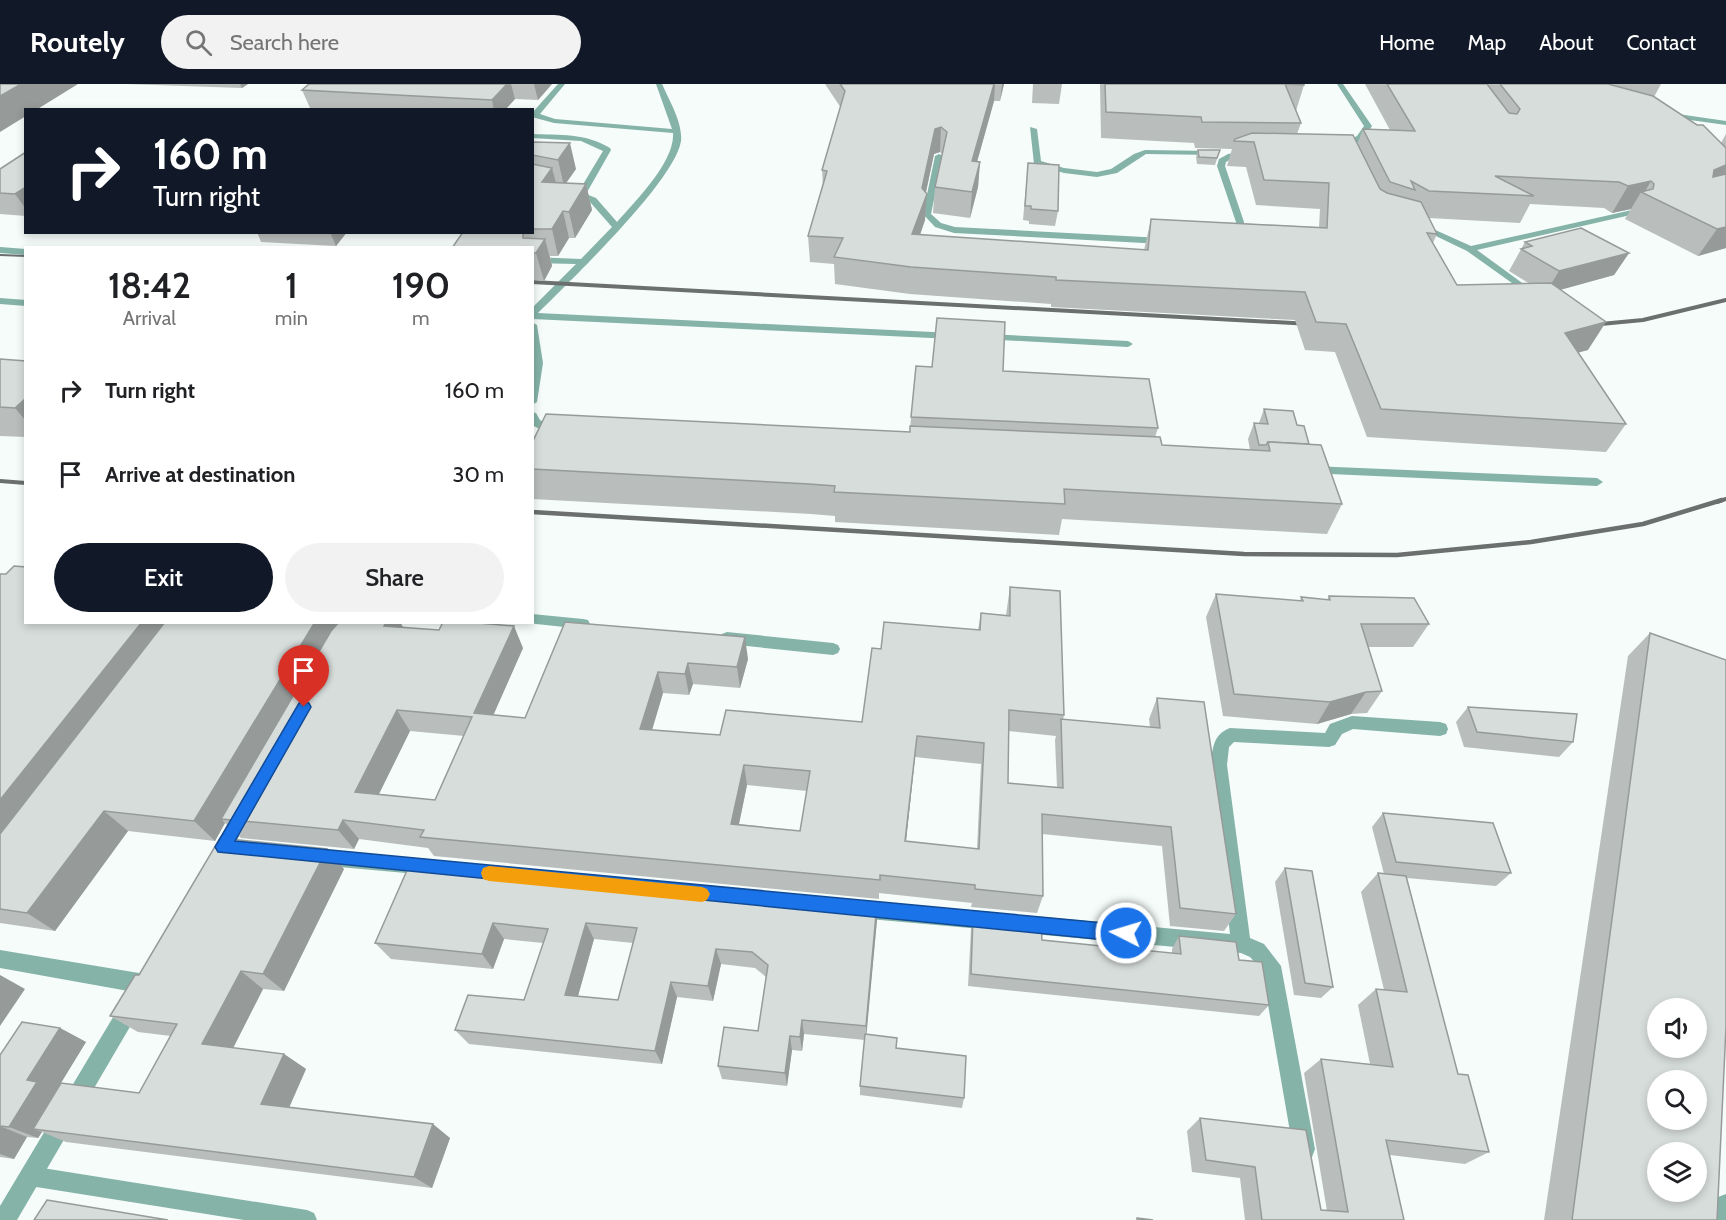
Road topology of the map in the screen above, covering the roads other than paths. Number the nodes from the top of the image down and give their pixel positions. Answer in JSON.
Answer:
{"nodes":[{"id":1,"x":562,"y":84,"type":"edge"},
{"id":2,"x":659,"y":84,"type":"edge"},
{"id":3,"x":1340,"y":84,"type":"edge"},
{"id":4,"x":1650,"y":114,"type":"edge"},
{"id":5,"x":1726,"y":123,"type":"edge"},
{"id":6,"x":1033,"y":129,"type":"dead end"},
{"id":7,"x":674,"y":131,"type":"junction"},
{"id":8,"x":534,"y":136,"type":"edge"},
{"id":9,"x":1344,"y":147,"type":"junction"},
{"id":10,"x":1328,"y":151,"type":"edge"},
{"id":11,"x":1249,"y":153,"type":"junction"},
{"id":12,"x":1260,"y":153,"type":"edge"},
{"id":13,"x":939,"y":156,"type":"edge"},
{"id":14,"x":1349,"y":157,"type":"edge"},
{"id":15,"x":561,"y":189,"type":"edge"},
{"id":16,"x":582,"y":194,"type":"junction"},
{"id":17,"x":1632,"y":212,"type":"edge"},
{"id":18,"x":1411,"y":224,"type":"edge"},
{"id":19,"x":616,"y":226,"type":"junction"},
{"id":20,"x":1174,"y":241,"type":"edge"},
{"id":21,"x":1222,"y":242,"type":"edge"},
{"id":22,"x":1470,"y":249,"type":"junction"},
{"id":23,"x":0,"y":250,"type":"edge"},
{"id":24,"x":24,"y":252,"type":"edge"},
{"id":25,"x":534,"y":260,"type":"edge"},
{"id":26,"x":581,"y":262,"type":"junction"},
{"id":27,"x":0,"y":301,"type":"edge"},
{"id":28,"x":1543,"y":302,"type":"edge"},
{"id":29,"x":24,"y":303,"type":"edge"},
{"id":30,"x":534,"y":313,"type":"edge"},
{"id":31,"x":534,"y":315,"type":"edge"},
{"id":32,"x":961,"y":336,"type":"edge"},
{"id":33,"x":973,"y":336,"type":"edge"},
{"id":34,"x":534,"y":338,"type":"edge"},
{"id":35,"x":1128,"y":344,"type":"dead end"},
{"id":36,"x":534,"y":389,"type":"edge"},
{"id":37,"x":534,"y":418,"type":"edge"},
{"id":38,"x":568,"y":435,"type":"edge"},
{"id":39,"x":1300,"y":469,"type":"edge"},
{"id":40,"x":1597,"y":483,"type":"dead end"},
{"id":41,"x":534,"y":619,"type":"edge"},
{"id":42,"x":602,"y":626,"type":"edge"},
{"id":43,"x":718,"y":637,"type":"edge"},
{"id":44,"x":833,"y":649,"type":"dead end"},
{"id":45,"x":1440,"y":729,"type":"dead end"},
{"id":46,"x":252,"y":797,"type":"edge"},
{"id":47,"x":223,"y":847,"type":"junction"},
{"id":48,"x":247,"y":850,"type":"edge"},
{"id":49,"x":295,"y":854,"type":"edge"},
{"id":50,"x":212,"y":867,"type":"edge"},
{"id":51,"x":450,"y":870,"type":"edge"},
{"id":52,"x":842,"y":908,"type":"edge"},
{"id":53,"x":1241,"y":944,"type":"junction"},
{"id":54,"x":0,"y":959,"type":"edge"},
{"id":55,"x":156,"y":964,"type":"edge"},
{"id":56,"x":145,"y":984,"type":"junction"},
{"id":57,"x":1306,"y":1162,"type":"edge"},
{"id":58,"x":30,"y":1176,"type":"junction"},
{"id":59,"x":1726,"y":1205,"type":"edge"},
{"id":60,"x":4,"y":1220,"type":"edge"},
{"id":61,"x":307,"y":1220,"type":"edge"},
{"id":62,"x":1725,"y":1220,"type":"edge"}],
"edges":[{"from":1,"to":7,"type":"lane"},
{"from":2,"to":7,"type":"lane"},
{"from":3,"to":9,"type":"lane"},
{"from":4,"to":5,"type":"lane"},
{"from":6,"to":11,"type":"lane"},
{"from":7,"to":19,"type":"lane"},
{"from":8,"to":16,"type":"lane"},
{"from":9,"to":10,"type":"lane"},
{"from":9,"to":14,"type":"lane"},
{"from":11,"to":12,"type":"lane"},
{"from":11,"to":21,"type":"lane"},
{"from":13,"to":20,"type":"lane"},
{"from":15,"to":16,"type":"lane"},
{"from":16,"to":19,"type":"lane"},
{"from":17,"to":22,"type":"lane"},
{"from":18,"to":22,"type":"lane"},
{"from":19,"to":26,"type":"lane"},
{"from":22,"to":28,"type":"lane"},
{"from":23,"to":24,"type":"lane"},
{"from":25,"to":26,"type":"lane"},
{"from":26,"to":30,"type":"lane"},
{"from":27,"to":29,"type":"lane"},
{"from":31,"to":32,"type":"lane"},
{"from":33,"to":35,"type":"lane"},
{"from":34,"to":36,"type":"lane"},
{"from":37,"to":38,"type":"lane"},
{"from":39,"to":40,"type":"lane"},
{"from":41,"to":42,"type":"street"},
{"from":43,"to":44,"type":"street"},
{"from":45,"to":53,"type":"street"},
{"from":46,"to":47,"type":"street"},
{"from":47,"to":48,"type":"street"},
{"from":47,"to":50,"type":"street"},
{"from":49,"to":51,"type":"street"},
{"from":52,"to":53,"type":"street"},
{"from":53,"to":57,"type":"street"},
{"from":54,"to":56,"type":"street"},
{"from":55,"to":56,"type":"street"},
{"from":56,"to":58,"type":"street"},
{"from":58,"to":60,"type":"street"},
{"from":58,"to":61,"type":"lane"},
{"from":59,"to":62,"type":"street"}]}
